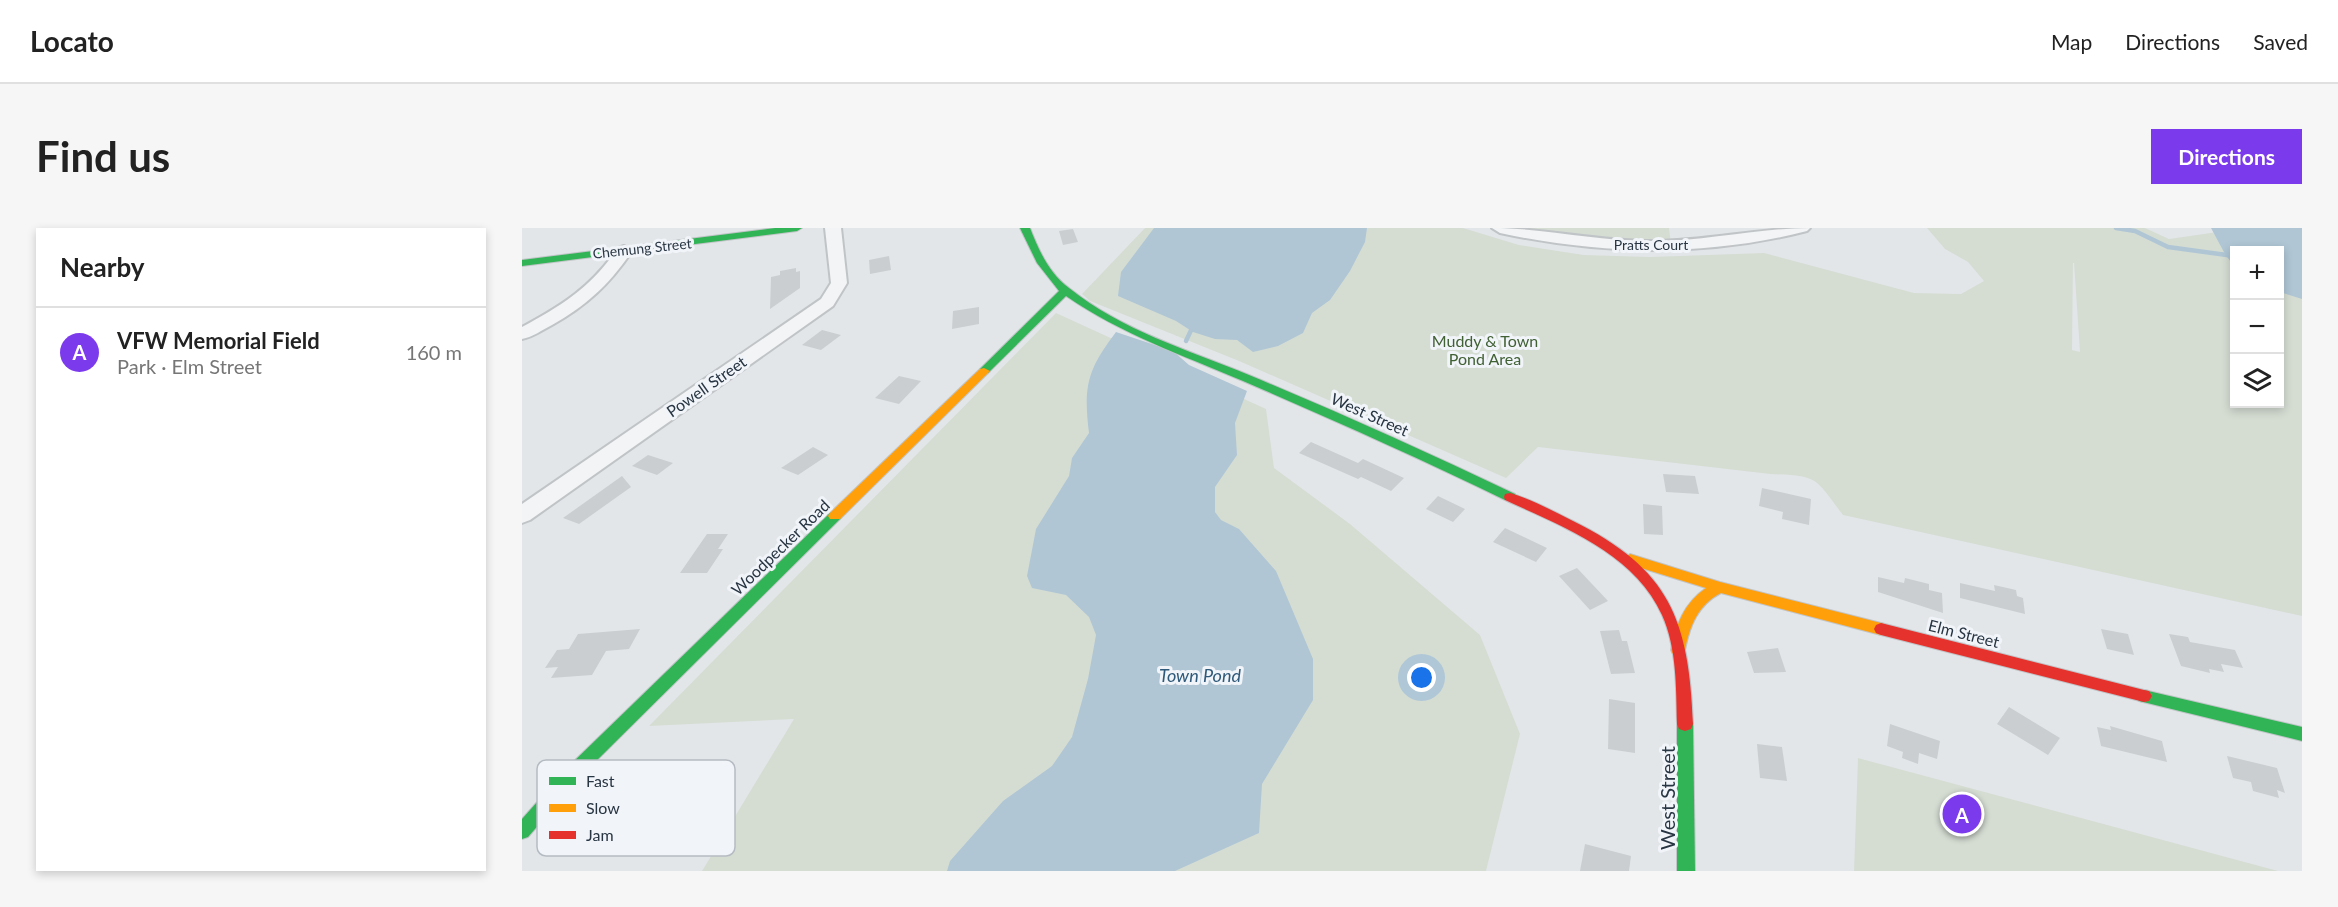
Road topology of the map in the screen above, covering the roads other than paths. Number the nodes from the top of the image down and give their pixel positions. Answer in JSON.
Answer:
{"nodes":[{"id":1,"x":797,"y":228,"type":"edge"},
{"id":2,"x":833,"y":228,"type":"edge"},
{"id":3,"x":1024,"y":228,"type":"edge"},
{"id":4,"x":1500,"y":228,"type":"edge"},
{"id":5,"x":1802,"y":228,"type":"edge"},
{"id":6,"x":624,"y":251,"type":"junction"},
{"id":7,"x":522,"y":263,"type":"edge"},
{"id":8,"x":1065,"y":291,"type":"junction"},
{"id":9,"x":522,"y":334,"type":"edge"},
{"id":10,"x":522,"y":514,"type":"edge"},
{"id":11,"x":1621,"y":555,"type":"junction"},
{"id":12,"x":1720,"y":587,"type":"junction"},
{"id":13,"x":1678,"y":654,"type":"junction"},
{"id":14,"x":2302,"y":734,"type":"edge"},
{"id":15,"x":586,"y":760,"type":"edge"},
{"id":16,"x":537,"y":814,"type":"edge"},
{"id":17,"x":522,"y":831,"type":"edge"},
{"id":18,"x":1686,"y":871,"type":"edge"}],
"edges":[{"from":1,"to":6,"type":"street","name":"Chemung Street"},
{"from":2,"to":10,"type":"street","name":"Powell Street"},
{"from":3,"to":8,"type":"street","name":"West Street"},
{"from":4,"to":5,"type":"street","name":"Pratts Court"},
{"from":6,"to":7,"type":"street","name":"Chemung Street"},
{"from":6,"to":9,"type":"street"},
{"from":8,"to":11,"type":"street","name":"West Street"},
{"from":8,"to":15,"type":"street","name":"Woodpecker Road"},
{"from":11,"to":12,"type":"street","name":"Elm Street"},
{"from":11,"to":13,"type":"street","name":"West Street"},
{"from":12,"to":13,"type":"street","name":"West Street"},
{"from":12,"to":14,"type":"street","name":"Elm Street"},
{"from":13,"to":18,"type":"street","name":"West Street"},
{"from":16,"to":17,"type":"street","name":"Woodpecker Road"}]}
